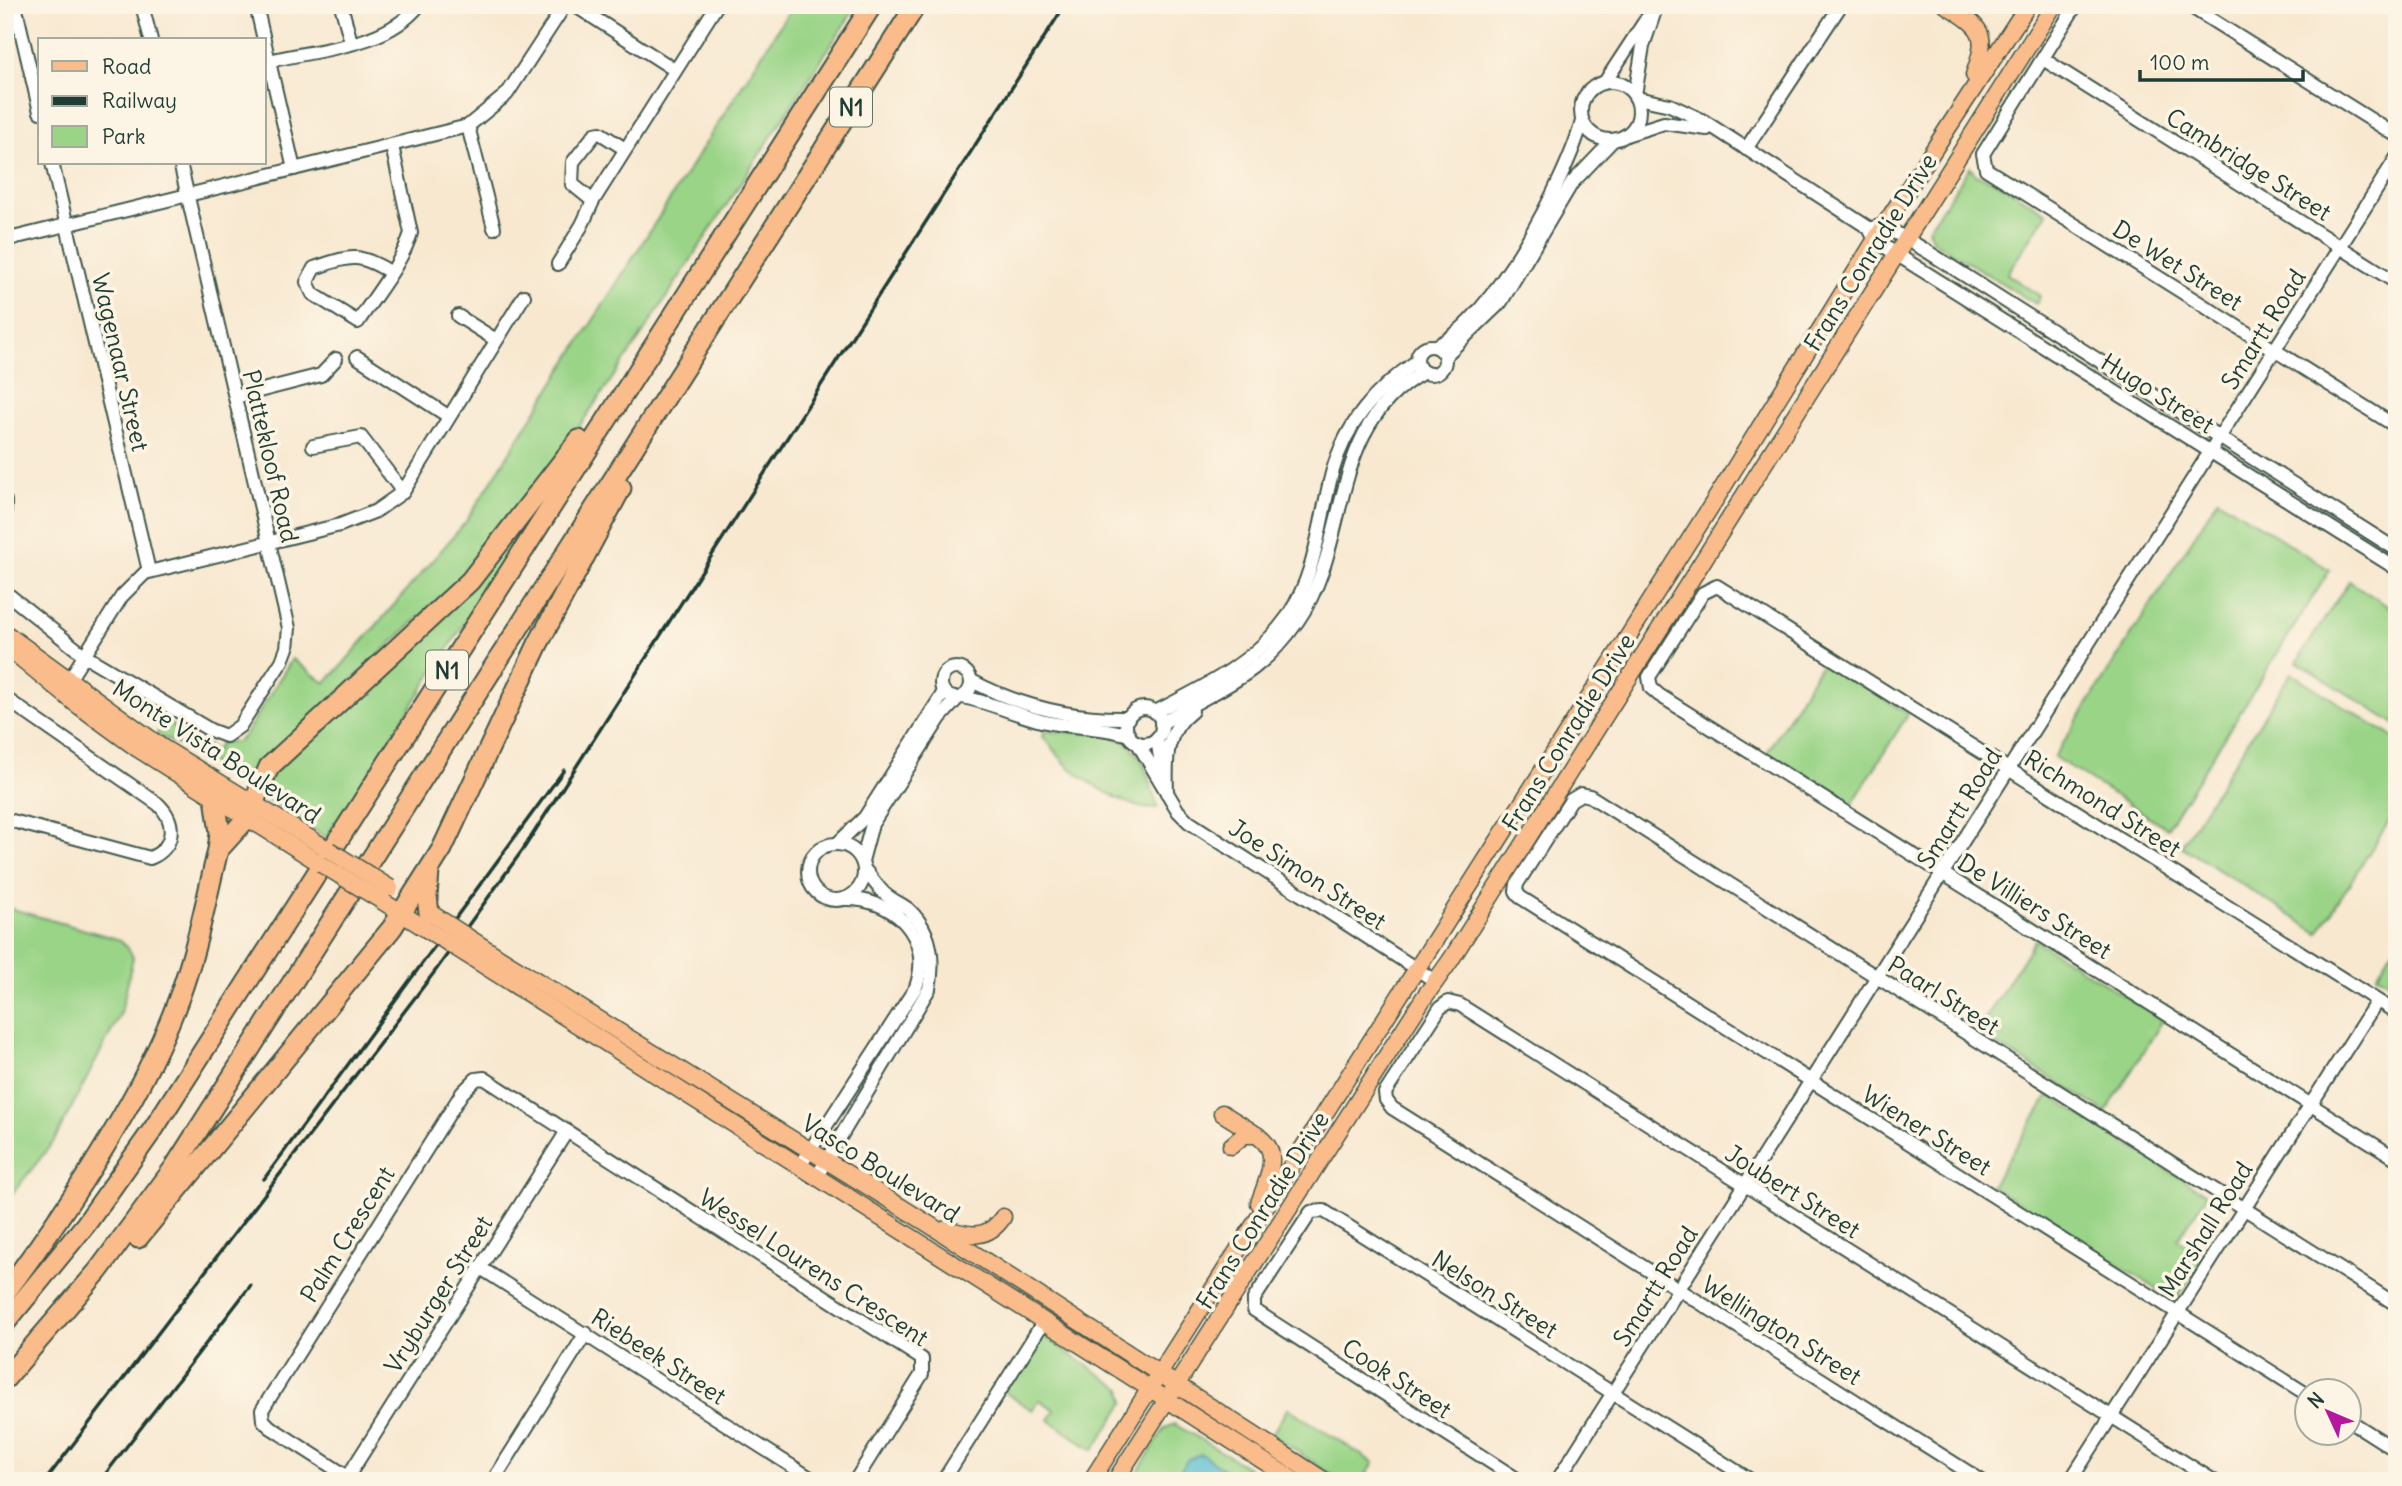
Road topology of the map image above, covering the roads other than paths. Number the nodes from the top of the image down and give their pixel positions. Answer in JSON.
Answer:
{"nodes":[{"id":1,"x":15,"y":5,"type":"edge"},
{"id":2,"x":142,"y":5,"type":"edge"},
{"id":3,"x":256,"y":5,"type":"edge"},
{"id":4,"x":341,"y":5,"type":"edge"},
{"id":5,"x":419,"y":5,"type":"edge"},
{"id":6,"x":565,"y":5,"type":"edge"},
{"id":7,"x":574,"y":5,"type":"edge"},
{"id":8,"x":717,"y":5,"type":"edge"},
{"id":9,"x":872,"y":5,"type":"edge"},
{"id":10,"x":916,"y":5,"type":"edge"},
{"id":11,"x":1657,"y":5,"type":"edge"},
{"id":12,"x":1841,"y":5,"type":"edge"},
{"id":13,"x":1946,"y":5,"type":"edge"},
{"id":14,"x":2028,"y":5,"type":"edge"},
{"id":15,"x":2054,"y":5,"type":"edge"},
{"id":16,"x":2076,"y":5,"type":"edge"},
{"id":17,"x":2188,"y":5,"type":"edge"},
{"id":18,"x":150,"y":38,"type":"edge"},
{"id":19,"x":264,"y":38,"type":"edge"},
{"id":20,"x":351,"y":42,"type":"junction"},
{"id":21,"x":266,"y":48,"type":"edge"},
{"id":22,"x":2043,"y":59,"type":"junction"},
{"id":23,"x":269,"y":61,"type":"junction"},
{"id":24,"x":675,"y":70,"type":"junction"},
{"id":25,"x":1605,"y":82,"type":"junction"},
{"id":26,"x":819,"y":86,"type":"junction"},
{"id":27,"x":1636,"y":97,"type":"junction"},
{"id":28,"x":38,"y":103,"type":"edge"},
{"id":29,"x":1964,"y":104,"type":"junction"},
{"id":30,"x":1582,"y":121,"type":"junction"},
{"id":31,"x":468,"y":126,"type":"junction"},
{"id":32,"x":1714,"y":130,"type":"junction"},
{"id":33,"x":1628,"y":135,"type":"junction"},
{"id":34,"x":2397,"y":136,"type":"edge"},
{"id":35,"x":1612,"y":141,"type":"junction"},
{"id":36,"x":392,"y":146,"type":"junction"},
{"id":37,"x":625,"y":149,"type":"junction"},
{"id":38,"x":1746,"y":149,"type":"junction"},
{"id":39,"x":2397,"y":157,"type":"edge"},
{"id":40,"x":52,"y":164,"type":"edge"},
{"id":41,"x":180,"y":164,"type":"edge"},
{"id":42,"x":294,"y":169,"type":"junction"},
{"id":43,"x":188,"y":195,"type":"junction"},
{"id":44,"x":593,"y":201,"type":"junction"},
{"id":45,"x":67,"y":225,"type":"junction"},
{"id":46,"x":494,"y":228,"type":"dead end"},
{"id":47,"x":1876,"y":231,"type":"junction"},
{"id":48,"x":1905,"y":239,"type":"junction"},
{"id":49,"x":5,"y":240,"type":"edge"},
{"id":50,"x":2340,"y":247,"type":"junction"},
{"id":51,"x":1896,"y":254,"type":"junction"},
{"id":52,"x":558,"y":264,"type":"dead end"},
{"id":53,"x":390,"y":272,"type":"junction"},
{"id":54,"x":2397,"y":282,"type":"edge"},
{"id":55,"x":524,"y":296,"type":"dead end"},
{"id":56,"x":458,"y":316,"type":"dead end"},
{"id":57,"x":2054,"y":331,"type":"junction"},
{"id":58,"x":496,"y":340,"type":"junction"},
{"id":59,"x":2044,"y":346,"type":"junction"},
{"id":60,"x":2274,"y":350,"type":"junction"},
{"id":61,"x":1441,"y":351,"type":"junction"},
{"id":62,"x":357,"y":357,"type":"dead end"},
{"id":63,"x":336,"y":359,"type":"dead end"},
{"id":64,"x":1417,"y":361,"type":"junction"},
{"id":65,"x":1424,"y":372,"type":"junction"},
{"id":66,"x":670,"y":390,"type":"junction"},
{"id":67,"x":235,"y":397,"type":"junction"},
{"id":68,"x":448,"y":416,"type":"junction"},
{"id":69,"x":2397,"y":427,"type":"edge"},
{"id":70,"x":2219,"y":437,"type":"junction"},
{"id":71,"x":313,"y":446,"type":"dead end"},
{"id":72,"x":2211,"y":451,"type":"junction"},
{"id":73,"x":402,"y":492,"type":"junction"},
{"id":74,"x":5,"y":500,"type":"edge"},
{"id":75,"x":5,"y":512,"type":"edge"},
{"id":76,"x":269,"y":542,"type":"junction"},
{"id":77,"x":2397,"y":551,"type":"edge"},
{"id":78,"x":2397,"y":569,"type":"edge"},
{"id":79,"x":149,"y":571,"type":"junction"},
{"id":80,"x":5,"y":592,"type":"edge"},
{"id":81,"x":5,"y":633,"type":"edge"},
{"id":82,"x":5,"y":645,"type":"edge"},
{"id":83,"x":85,"y":656,"type":"junction"},
{"id":84,"x":69,"y":680,"type":"junction"},
{"id":85,"x":972,"y":681,"type":"junction"},
{"id":86,"x":1651,"y":688,"type":"joint"},
{"id":87,"x":944,"y":692,"type":"junction"},
{"id":88,"x":960,"y":697,"type":"junction"},
{"id":89,"x":1211,"y":697,"type":"junction"},
{"id":90,"x":5,"y":698,"type":"edge"},
{"id":91,"x":75,"y":704,"type":"junction"},
{"id":92,"x":1155,"y":712,"type":"junction"},
{"id":93,"x":1128,"y":718,"type":"junction"},
{"id":94,"x":1161,"y":724,"type":"junction"},
{"id":95,"x":220,"y":734,"type":"joint"},
{"id":96,"x":1157,"y":738,"type":"junction"},
{"id":97,"x":1133,"y":739,"type":"junction"},
{"id":98,"x":2009,"y":768,"type":"junction"},
{"id":99,"x":1167,"y":793,"type":"junction"},
{"id":100,"x":215,"y":797,"type":"junction"},
{"id":101,"x":251,"y":811,"type":"junction"},
{"id":102,"x":5,"y":819,"type":"edge"},
{"id":103,"x":837,"y":844,"type":"junction"},
{"id":104,"x":218,"y":850,"type":"junction"},
{"id":105,"x":863,"y":865,"type":"junction"},
{"id":106,"x":429,"y":871,"type":"junction"},
{"id":107,"x":1943,"y":873,"type":"junction"},
{"id":108,"x":843,"y":899,"type":"junction"},
{"id":109,"x":1526,"y":901,"type":"joint"},
{"id":110,"x":405,"y":906,"type":"junction"},
{"id":111,"x":430,"y":919,"type":"junction"},
{"id":112,"x":492,"y":962,"type":"junction"},
{"id":113,"x":1417,"y":970,"type":"junction"},
{"id":114,"x":1877,"y":977,"type":"junction"},
{"id":115,"x":1435,"y":981,"type":"junction"},
{"id":116,"x":2377,"y":1001,"type":"junction"},
{"id":117,"x":2397,"y":1013,"type":"edge"},
{"id":118,"x":1810,"y":1082,"type":"junction"},
{"id":119,"x":1386,"y":1100,"type":"joint"},
{"id":120,"x":2309,"y":1104,"type":"junction"},
{"id":121,"x":1222,"y":1112,"type":"dead end"},
{"id":122,"x":567,"y":1131,"type":"junction"},
{"id":123,"x":1256,"y":1135,"type":"junction"},
{"id":124,"x":1231,"y":1146,"type":"dead end"},
{"id":125,"x":810,"y":1151,"type":"junction"},
{"id":126,"x":2397,"y":1159,"type":"edge"},
{"id":127,"x":827,"y":1161,"type":"junction"},
{"id":128,"x":800,"y":1166,"type":"junction"},
{"id":129,"x":817,"y":1176,"type":"junction"},
{"id":130,"x":1744,"y":1185,"type":"junction"},
{"id":131,"x":2244,"y":1208,"type":"junction"},
{"id":132,"x":1003,"y":1216,"type":"dead end"},
{"id":133,"x":930,"y":1225,"type":"junction"},
{"id":134,"x":1245,"y":1238,"type":"junction"},
{"id":135,"x":479,"y":1267,"type":"junction"},
{"id":136,"x":1678,"y":1290,"type":"junction"},
{"id":137,"x":5,"y":1293,"type":"edge"},
{"id":138,"x":2397,"y":1305,"type":"edge"},
{"id":139,"x":1253,"y":1308,"type":"joint"},
{"id":140,"x":2178,"y":1312,"type":"junction"},
{"id":141,"x":1044,"y":1321,"type":"junction"},
{"id":142,"x":5,"y":1323,"type":"edge"},
{"id":143,"x":586,"y":1334,"type":"junction"},
{"id":144,"x":1160,"y":1373,"type":"junction"},
{"id":145,"x":9,"y":1376,"type":"edge"},
{"id":146,"x":1177,"y":1384,"type":"junction"},
{"id":147,"x":2294,"y":1386,"type":"edge"},
{"id":148,"x":1150,"y":1388,"type":"junction"},
{"id":149,"x":1612,"y":1394,"type":"junction"},
{"id":150,"x":1167,"y":1400,"type":"junction"},
{"id":151,"x":2112,"y":1416,"type":"junction"},
{"id":152,"x":2364,"y":1430,"type":"edge"},
{"id":153,"x":2397,"y":1451,"type":"edge"},
{"id":154,"x":801,"y":1477,"type":"edge"},
{"id":155,"x":347,"y":1479,"type":"edge"},
{"id":156,"x":493,"y":1481,"type":"edge"},
{"id":157,"x":816,"y":1481,"type":"edge"},
{"id":158,"x":855,"y":1481,"type":"edge"},
{"id":159,"x":943,"y":1481,"type":"edge"},
{"id":160,"x":1091,"y":1481,"type":"edge"},
{"id":161,"x":1115,"y":1481,"type":"edge"},
{"id":162,"x":1295,"y":1481,"type":"edge"},
{"id":163,"x":1325,"y":1481,"type":"edge"},
{"id":164,"x":1520,"y":1481,"type":"edge"},
{"id":165,"x":1557,"y":1481,"type":"edge"},
{"id":166,"x":1752,"y":1481,"type":"edge"},
{"id":167,"x":1982,"y":1481,"type":"edge"},
{"id":168,"x":2070,"y":1481,"type":"edge"},
{"id":169,"x":2214,"y":1481,"type":"edge"}],
"edges":[{"from":1,"to":28,"type":"street"},
{"from":2,"to":18,"type":"street"},
{"from":3,"to":19,"type":"street"},
{"from":4,"to":20,"type":"street"},
{"from":5,"to":20,"type":"street"},
{"from":6,"to":31,"type":"street"},
{"from":7,"to":24,"type":"street"},
{"from":8,"to":24,"type":"street"},
{"from":9,"to":26,"type":"highway","number":"N1"},
{"from":10,"to":66,"type":"highway","number":"N1"},
{"from":11,"to":25,"type":"street"},
{"from":11,"to":27,"type":"street"},
{"from":12,"to":38,"type":"street"},
{"from":13,"to":29,"type":"main road"},
{"from":14,"to":29,"type":"main road","name":"Frans Conradie Drive"},
{"from":15,"to":48,"type":"main road","name":"Frans Conradie Drive"},
{"from":16,"to":22,"type":"street"},
{"from":17,"to":34,"type":"street"},
{"from":20,"to":23,"type":"street"},
{"from":21,"to":23,"type":"street"},
{"from":22,"to":50,"type":"street","name":"Cambridge Street"},
{"from":22,"to":60,"type":"street","name":"De Wet Street"},
{"from":23,"to":42,"type":"street"},
{"from":24,"to":37,"type":"street"},
{"from":25,"to":27,"type":"street"},
{"from":25,"to":30,"type":"street"},
{"from":26,"to":101,"type":"highway"},
{"from":26,"to":142,"type":"highway","number":"N1"},
{"from":27,"to":32,"type":"street"},
{"from":27,"to":33,"type":"street"},
{"from":29,"to":47,"type":"main road","name":"Frans Conradie Drive"},
{"from":30,"to":35,"type":"street"},
{"from":30,"to":61,"type":"street"},
{"from":31,"to":36,"type":"street"},
{"from":31,"to":46,"type":"street"},
{"from":32,"to":33,"type":"street"},
{"from":32,"to":38,"type":"street"},
{"from":33,"to":35,"type":"street"},
{"from":35,"to":61,"type":"street"},
{"from":36,"to":42,"type":"street"},
{"from":36,"to":53,"type":"street"},
{"from":37,"to":44,"type":"street"},
{"from":37,"to":44,"type":"street"},
{"from":38,"to":47,"type":"street"},
{"from":39,"to":50,"type":"street","name":"Smartt Road"},
{"from":40,"to":45,"type":"street","name":"Wagenaar Street"},
{"from":41,"to":43,"type":"street","name":"Plattekloof Road"},
{"from":42,"to":43,"type":"street"},
{"from":43,"to":45,"type":"street"},
{"from":43,"to":67,"type":"street","name":"Plattekloof Road"},
{"from":44,"to":52,"type":"street"},
{"from":45,"to":49,"type":"street"},
{"from":45,"to":79,"type":"street","name":"Wagenaar Street"},
{"from":47,"to":48,"type":"street","name":"Hugo Street"},
{"from":47,"to":51,"type":"street","name":"Hugo Street"},
{"from":47,"to":113,"type":"main road","name":"Frans Conradie Drive"},
{"from":48,"to":51,"type":"main road","name":"Frans Conradie Drive"},
{"from":48,"to":57,"type":"street","name":"Hugo Street"},
{"from":50,"to":54,"type":"street","name":"Cambridge Street"},
{"from":50,"to":60,"type":"street","name":"Smartt Road"},
{"from":51,"to":59,"type":"street","name":"Hugo Street"},
{"from":51,"to":115,"type":"main road","name":"Frans Conradie Drive"},
{"from":53,"to":53,"type":"street"},
{"from":55,"to":58,"type":"street"},
{"from":56,"to":58,"type":"street"},
{"from":57,"to":59,"type":"street"},
{"from":57,"to":70,"type":"street","name":"Hugo Street"},
{"from":58,"to":68,"type":"street"},
{"from":59,"to":72,"type":"street","name":"Hugo Street"},
{"from":60,"to":69,"type":"street","name":"De Wet Street"},
{"from":60,"to":70,"type":"street","name":"Smartt Road"},
{"from":61,"to":64,"type":"street"},
{"from":61,"to":65,"type":"street"},
{"from":62,"to":68,"type":"street"},
{"from":63,"to":67,"type":"street"},
{"from":64,"to":65,"type":"street"},
{"from":64,"to":92,"type":"street"},
{"from":65,"to":89,"type":"street"},
{"from":66,"to":106,"type":"highway"},
{"from":66,"to":145,"type":"highway","number":"N1"},
{"from":67,"to":76,"type":"street","name":"Plattekloof Road"},
{"from":68,"to":73,"type":"street"},
{"from":70,"to":72,"type":"street","name":"Smartt Road"},
{"from":70,"to":77,"type":"street","name":"Hugo Street"},
{"from":71,"to":73,"type":"street"},
{"from":72,"to":78,"type":"street","name":"Hugo Street"},
{"from":72,"to":98,"type":"street","name":"Smartt Road"},
{"from":73,"to":76,"type":"street"},
{"from":74,"to":75,"type":"street"},
{"from":76,"to":79,"type":"street"},
{"from":76,"to":95,"type":"street","name":"Plattekloof Road"},
{"from":79,"to":83,"type":"street"},
{"from":80,"to":83,"type":"street","name":"Monte Vista Boulevard"},
{"from":81,"to":84,"type":"main road","name":"Monte Vista Boulevard"},
{"from":82,"to":91,"type":"main road","name":"Monte Vista Boulevard"},
{"from":83,"to":84,"type":"street"},
{"from":83,"to":95,"type":"street","name":"Monte Vista Boulevard"},
{"from":84,"to":91,"type":"street"},
{"from":84,"to":101,"type":"main road","name":"Monte Vista Boulevard"},
{"from":85,"to":87,"type":"street"},
{"from":85,"to":88,"type":"street"},
{"from":85,"to":93,"type":"street"},
{"from":86,"to":98,"type":"street","name":"Richmond Street"},
{"from":86,"to":107,"type":"street","name":"De Villiers Street"},
{"from":87,"to":88,"type":"street"},
{"from":87,"to":103,"type":"street"},
{"from":88,"to":97,"type":"street"},
{"from":88,"to":105,"type":"street"},
{"from":89,"to":94,"type":"street"},
{"from":89,"to":99,"type":"street"},
{"from":90,"to":102,"type":"street"},
{"from":91,"to":100,"type":"main road","name":"Monte Vista Boulevard"},
{"from":92,"to":93,"type":"street"},
{"from":92,"to":94,"type":"street"},
{"from":93,"to":97,"type":"street"},
{"from":94,"to":96,"type":"street"},
{"from":96,"to":97,"type":"street"},
{"from":96,"to":99,"type":"street","name":"Joe Simon Street"},
{"from":97,"to":99,"type":"street","name":"Joe Simon Street"},
{"from":98,"to":107,"type":"street","name":"Smartt Road"},
{"from":98,"to":116,"type":"street","name":"Richmond Street"},
{"from":99,"to":113,"type":"street","name":"Joe Simon Street"},
{"from":100,"to":101,"type":"main road","name":"Monte Vista Boulevard"},
{"from":100,"to":104,"type":"highway"},
{"from":101,"to":104,"type":"highway"},
{"from":101,"to":110,"type":"main road","name":"Monte Vista Boulevard","bridge":true},
{"from":103,"to":105,"type":"street"},
{"from":103,"to":108,"type":"street"},
{"from":104,"to":137,"type":"highway"},
{"from":105,"to":108,"type":"street"},
{"from":105,"to":127,"type":"street"},
{"from":106,"to":110,"type":"highway"},
{"from":106,"to":111,"type":"highway"},
{"from":107,"to":114,"type":"street","name":"Smartt Road"},
{"from":107,"to":120,"type":"street","name":"De Villiers Street"},
{"from":108,"to":125,"type":"street"},
{"from":109,"to":114,"type":"street","name":"Paarl Street"},
{"from":109,"to":118,"type":"street","name":"Wiener Street"},
{"from":110,"to":111,"type":"main road","name":"Vasco Boulevard"},
{"from":110,"to":145,"type":"highway"},
{"from":111,"to":112,"type":"main road","name":"Vasco Boulevard","bridge":true},
{"from":112,"to":125,"type":"main road","name":"Vasco Boulevard"},
{"from":112,"to":128,"type":"main road","name":"Vasco Boulevard"},
{"from":113,"to":115,"type":"street","name":"Joe Simon Street"},
{"from":113,"to":134,"type":"main road","name":"Frans Conradie Drive"},
{"from":114,"to":118,"type":"street","name":"Smartt Road"},
{"from":114,"to":131,"type":"street","name":"Paarl Street"},
{"from":115,"to":146,"type":"main road","name":"Frans Conradie Drive"},
{"from":116,"to":117,"type":"street","name":"Richmond Street"},
{"from":116,"to":120,"type":"street","name":"Marshall Road"},
{"from":118,"to":130,"type":"street","name":"Smartt Road"},
{"from":118,"to":140,"type":"street","name":"Wiener Street"},
{"from":119,"to":130,"type":"street","name":"Joubert Street"},
{"from":119,"to":136,"type":"street","name":"Wellington Street"},
{"from":120,"to":126,"type":"street","name":"De Villiers Street"},
{"from":120,"to":131,"type":"street","name":"Marshall Road"},
{"from":121,"to":123,"type":"main road"},
{"from":122,"to":135,"type":"street","name":"Vryburger Street"},
{"from":122,"to":155,"type":"street","name":"Palm Crescent"},
{"from":122,"to":158,"type":"street","name":"Wessel Lourens Crescent"},
{"from":123,"to":124,"type":"main road"},
{"from":123,"to":134,"type":"main road"},
{"from":125,"to":127,"type":"main road","name":"Vasco Boulevard"},
{"from":125,"to":128,"type":"street"},
{"from":127,"to":129,"type":"street"},
{"from":127,"to":133,"type":"main road","name":"Vasco Boulevard"},
{"from":128,"to":129,"type":"main road","name":"Vasco Boulevard"},
{"from":129,"to":141,"type":"main road","name":"Vasco Boulevard"},
{"from":130,"to":136,"type":"street","name":"Smartt Road"},
{"from":130,"to":151,"type":"street","name":"Joubert Street"},
{"from":131,"to":138,"type":"street","name":"Paarl Street"},
{"from":131,"to":140,"type":"street","name":"Marshall Road"},
{"from":132,"to":133,"type":"main road"},
{"from":133,"to":144,"type":"main road","name":"Vasco Boulevard"},
{"from":134,"to":144,"type":"main road","name":"Frans Conradie Drive"},
{"from":135,"to":143,"type":"street","name":"Riebeek Street"},
{"from":135,"to":155,"type":"street","name":"Vryburger Street"},
{"from":136,"to":149,"type":"street","name":"Smartt Road"},
{"from":136,"to":167,"type":"street","name":"Wellington Street"},
{"from":139,"to":149,"type":"street","name":"Nelson Street"},
{"from":139,"to":164,"type":"street","name":"Cook Street"},
{"from":140,"to":147,"type":"street","name":"Wiener Street"},
{"from":140,"to":151,"type":"street","name":"Marshall Road"},
{"from":141,"to":148,"type":"main road","name":"Vasco Boulevard"},
{"from":141,"to":159,"type":"street"},
{"from":143,"to":154,"type":"street","name":"Riebeek Street"},
{"from":143,"to":156,"type":"street"},
{"from":144,"to":146,"type":"main road","name":"Vasco Boulevard"},
{"from":144,"to":148,"type":"main road","name":"Frans Conradie Drive"},
{"from":146,"to":150,"type":"main road","name":"Frans Conradie Drive"},
{"from":146,"to":163,"type":"main road","name":"Vasco Boulevard"},
{"from":148,"to":150,"type":"main road","name":"Vasco Boulevard"},
{"from":148,"to":160,"type":"main road","name":"Frans Conradie Drive"},
{"from":149,"to":165,"type":"street","name":"Smartt Road"},
{"from":149,"to":166,"type":"street","name":"Nelson Street"},
{"from":150,"to":161,"type":"main road","name":"Frans Conradie Drive"},
{"from":150,"to":162,"type":"main road","name":"Vasco Boulevard"},
{"from":151,"to":168,"type":"street","name":"Marshall Road"},
{"from":151,"to":169,"type":"street","name":"Joubert Street"},
{"from":152,"to":153,"type":"street"},
{"from":154,"to":157,"type":"street","name":"Riebeek Street"}]}
